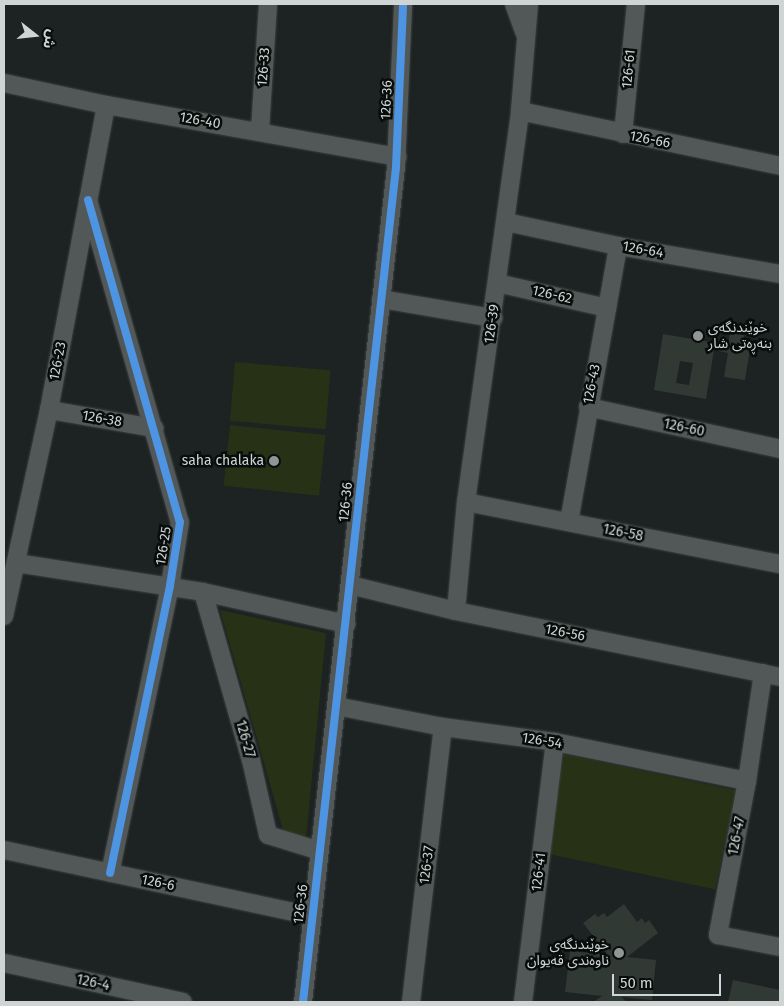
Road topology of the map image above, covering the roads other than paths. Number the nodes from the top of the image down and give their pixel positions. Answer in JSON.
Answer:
{"nodes":[{"id":1,"x":403,"y":4,"type":"edge"},
{"id":2,"x":514,"y":4,"type":"edge"},
{"id":3,"x":529,"y":4,"type":"edge"},
{"id":4,"x":636,"y":4,"type":"edge"},
{"id":5,"x":264,"y":5,"type":"edge"},
{"id":6,"x":526,"y":37,"type":"junction"},
{"id":7,"x":4,"y":83,"type":"edge"},
{"id":8,"x":106,"y":105,"type":"junction"},
{"id":9,"x":520,"y":112,"type":"junction"},
{"id":10,"x":260,"y":131,"type":"junction"},
{"id":11,"x":623,"y":134,"type":"junction"},
{"id":12,"x":397,"y":157,"type":"junction"},
{"id":13,"x":780,"y":166,"type":"edge"},
{"id":14,"x":88,"y":200,"type":"junction"},
{"id":15,"x":506,"y":222,"type":"junction"},
{"id":16,"x":618,"y":246,"type":"junction"},
{"id":17,"x":780,"y":274,"type":"edge"},
{"id":18,"x":497,"y":283,"type":"junction"},
{"id":19,"x":381,"y":299,"type":"junction"},
{"id":20,"x":607,"y":308,"type":"junction"},
{"id":21,"x":493,"y":318,"type":"junction"},
{"id":22,"x":588,"y":407,"type":"junction"},
{"id":23,"x":49,"y":410,"type":"junction"},
{"id":24,"x":154,"y":428,"type":"junction"},
{"id":25,"x":780,"y":449,"type":"edge"},
{"id":26,"x":466,"y":502,"type":"junction"},
{"id":27,"x":569,"y":522,"type":"junction"},
{"id":28,"x":16,"y":563,"type":"junction"},
{"id":29,"x":780,"y":564,"type":"edge"},
{"id":30,"x":350,"y":585,"type":"junction"},
{"id":31,"x":170,"y":586,"type":"junction"},
{"id":32,"x":203,"y":592,"type":"junction"},
{"id":33,"x":456,"y":611,"type":"junction"},
{"id":34,"x":4,"y":616,"type":"edge"},
{"id":35,"x":346,"y":624,"type":"junction"},
{"id":36,"x":763,"y":673,"type":"junction"},
{"id":37,"x":780,"y":677,"type":"edge"},
{"id":38,"x":336,"y":706,"type":"junction"},
{"id":39,"x":443,"y":727,"type":"junction"},
{"id":40,"x":555,"y":742,"type":"junction"},
{"id":41,"x":747,"y":781,"type":"junction"},
{"id":42,"x":4,"y":850,"type":"edge"},
{"id":43,"x":320,"y":851,"type":"junction"},
{"id":44,"x":110,"y":873,"type":"junction"},
{"id":45,"x":312,"y":916,"type":"junction"},
{"id":46,"x":780,"y":947,"type":"edge"},
{"id":47,"x":4,"y":963,"type":"edge"},
{"id":48,"x":183,"y":1002,"type":"edge"},
{"id":49,"x":302,"y":1002,"type":"edge"},
{"id":50,"x":411,"y":1002,"type":"edge"},
{"id":51,"x":522,"y":1002,"type":"edge"}],
"edges":[{"from":1,"to":12,"type":"street","name":"126-36"},
{"from":2,"to":6,"type":"street"},
{"from":3,"to":6,"type":"street","name":"126-39"},
{"from":4,"to":11,"type":"street","name":"126-61"},
{"from":5,"to":10,"type":"street","name":"126-33"},
{"from":6,"to":9,"type":"street","name":"126-39"},
{"from":7,"to":8,"type":"street","name":"126-40"},
{"from":8,"to":10,"type":"street","name":"126-40"},
{"from":8,"to":14,"type":"street","name":"126-23"},
{"from":9,"to":11,"type":"street","name":"126-66"},
{"from":9,"to":15,"type":"street","name":"126-39"},
{"from":10,"to":12,"type":"street","name":"126-40"},
{"from":11,"to":13,"type":"street","name":"126-66"},
{"from":12,"to":19,"type":"street","name":"126-36"},
{"from":14,"to":23,"type":"street","name":"126-23"},
{"from":14,"to":24,"type":"street","name":"126-25"},
{"from":15,"to":16,"type":"street","name":"126-64"},
{"from":15,"to":18,"type":"street","name":"126-39"},
{"from":16,"to":17,"type":"street","name":"126-64"},
{"from":16,"to":20,"type":"street","name":"126-43"},
{"from":18,"to":20,"type":"street","name":"126-62"},
{"from":18,"to":21,"type":"street","name":"126-39"},
{"from":19,"to":21,"type":"street"},
{"from":19,"to":30,"type":"street","name":"126-36"},
{"from":20,"to":22,"type":"street","name":"126-43"},
{"from":21,"to":26,"type":"street","name":"126-39"},
{"from":22,"to":25,"type":"street","name":"126-60"},
{"from":22,"to":27,"type":"street","name":"126-43"},
{"from":23,"to":24,"type":"street","name":"126-38"},
{"from":23,"to":28,"type":"street","name":"126-23"},
{"from":24,"to":31,"type":"street","name":"126-25"},
{"from":26,"to":27,"type":"street","name":"126-58"},
{"from":26,"to":33,"type":"street","name":"126-39"},
{"from":27,"to":29,"type":"street","name":"126-58"},
{"from":28,"to":31,"type":"street"},
{"from":28,"to":34,"type":"street","name":"126-23"},
{"from":30,"to":33,"type":"street","name":"126-56"},
{"from":30,"to":35,"type":"street","name":"126-36"},
{"from":31,"to":32,"type":"street"},
{"from":31,"to":44,"type":"street","name":"126-25"},
{"from":32,"to":35,"type":"street"},
{"from":32,"to":43,"type":"street","name":"126-27"},
{"from":33,"to":36,"type":"street","name":"126-56"},
{"from":35,"to":38,"type":"street","name":"126-36"},
{"from":36,"to":37,"type":"street","name":"126-56"},
{"from":36,"to":41,"type":"street","name":"126-47"},
{"from":38,"to":39,"type":"street","name":"126-54"},
{"from":38,"to":43,"type":"street","name":"126-36"},
{"from":39,"to":40,"type":"street","name":"126-54"},
{"from":39,"to":50,"type":"street","name":"126-37"},
{"from":40,"to":41,"type":"street","name":"126-54"},
{"from":40,"to":51,"type":"street","name":"126-41"},
{"from":41,"to":46,"type":"street","name":"126-47"},
{"from":42,"to":44,"type":"street","name":"126-6"},
{"from":43,"to":45,"type":"street","name":"126-36"},
{"from":44,"to":45,"type":"street","name":"126-6"},
{"from":45,"to":49,"type":"street","name":"126-36"},
{"from":47,"to":48,"type":"street","name":"126-4"}]}
